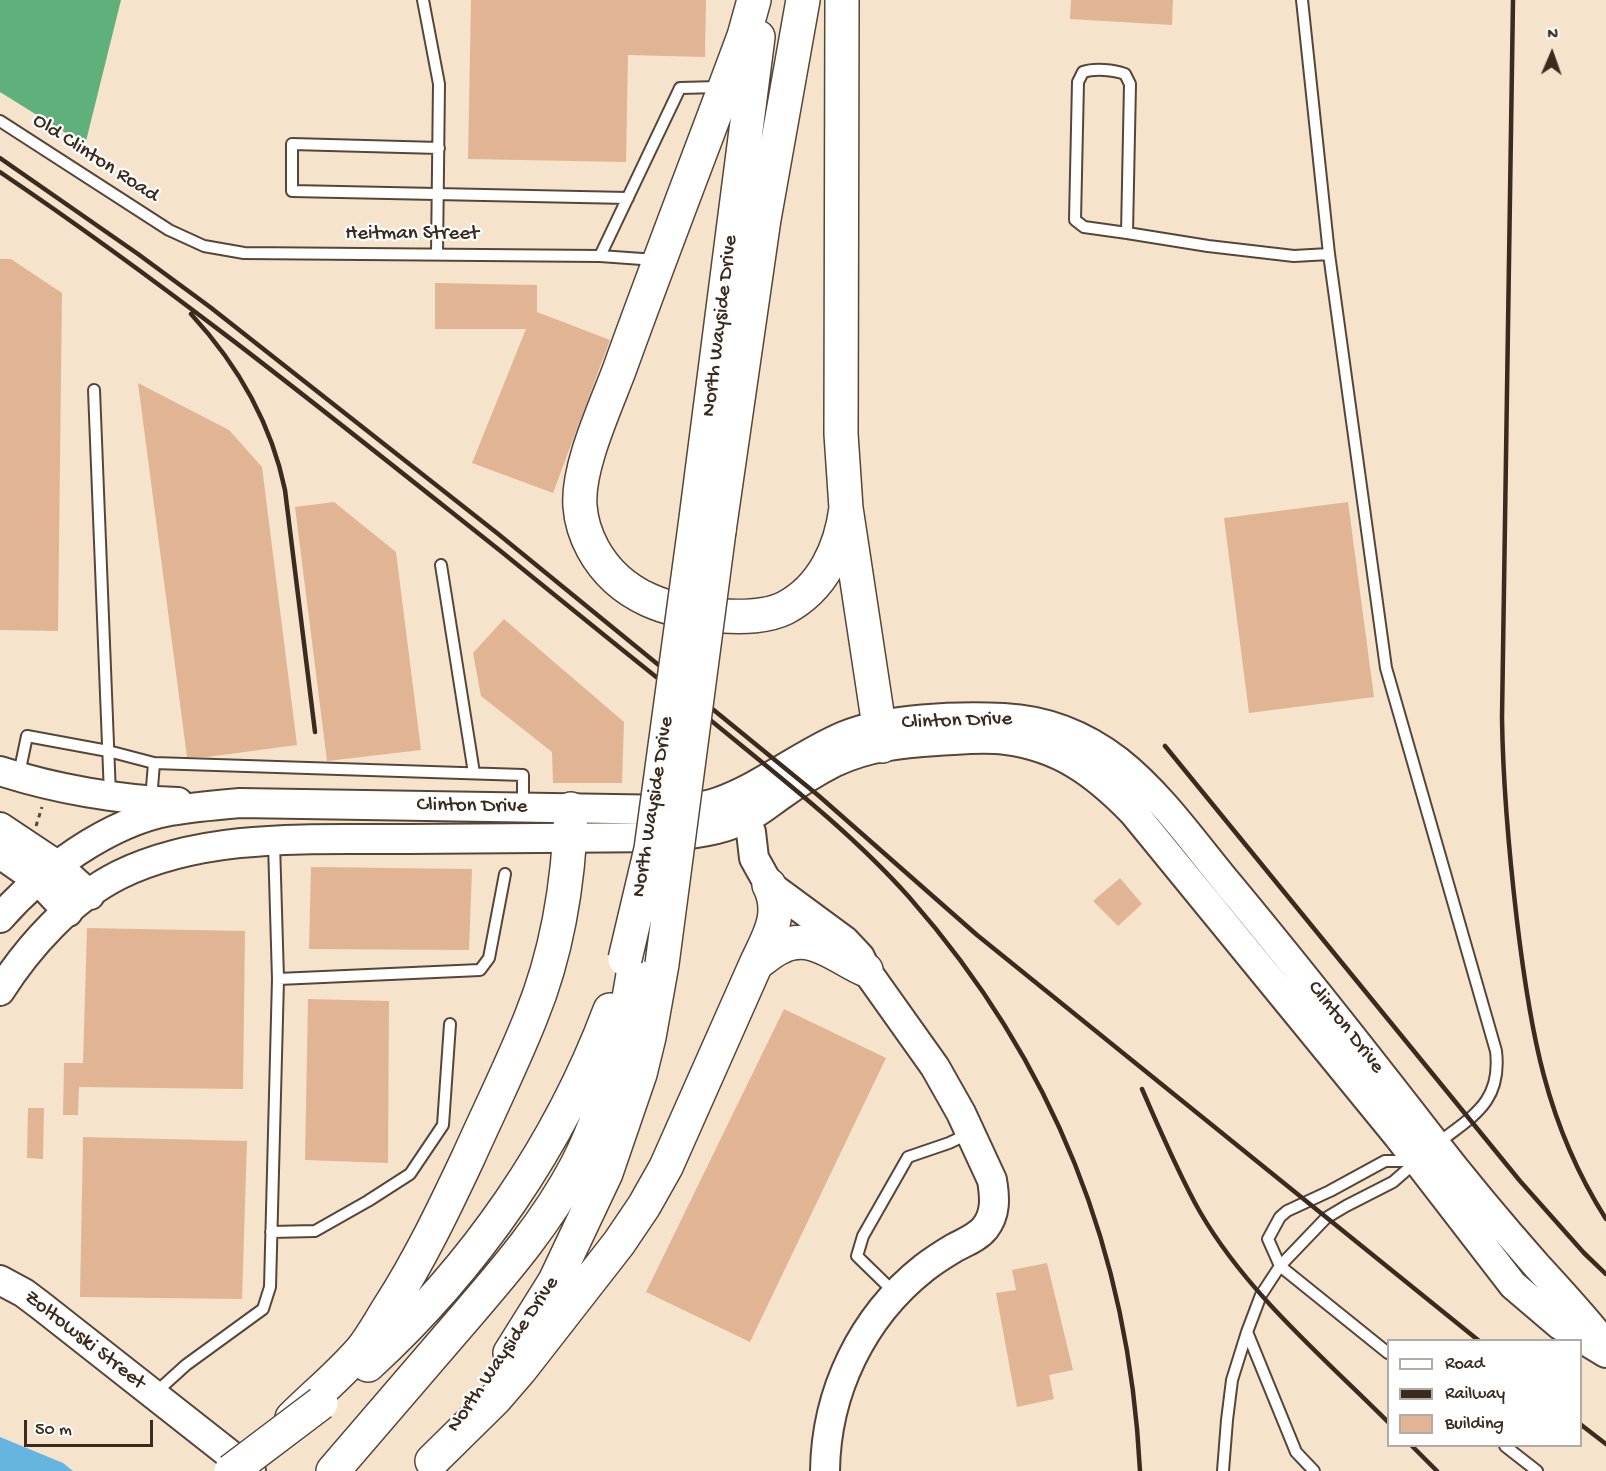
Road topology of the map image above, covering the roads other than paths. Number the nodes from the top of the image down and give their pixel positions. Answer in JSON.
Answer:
{"nodes":[{"id":1,"x":423,"y":0,"type":"edge"},
{"id":2,"x":754,"y":0,"type":"edge"},
{"id":3,"x":763,"y":0,"type":"edge"},
{"id":4,"x":802,"y":0,"type":"edge"},
{"id":5,"x":842,"y":0,"type":"edge"},
{"id":6,"x":1302,"y":0,"type":"edge"},
{"id":7,"x":725,"y":87,"type":"junction"},
{"id":8,"x":0,"y":121,"type":"edge"},
{"id":9,"x":439,"y":148,"type":"junction"},
{"id":10,"x":438,"y":194,"type":"junction"},
{"id":11,"x":628,"y":198,"type":"junction"},
{"id":12,"x":169,"y":230,"type":"joint"},
{"id":13,"x":1126,"y":233,"type":"junction"},
{"id":14,"x":437,"y":254,"type":"junction"},
{"id":15,"x":1329,"y":254,"type":"junction"},
{"id":16,"x":600,"y":256,"type":"junction"},
{"id":17,"x":659,"y":260,"type":"junction"},
{"id":18,"x":94,"y":390,"type":"dead end"},
{"id":19,"x":846,"y":507,"type":"junction"},
{"id":20,"x":707,"y":529,"type":"junction"},
{"id":21,"x":441,"y":564,"type":"dead end"},
{"id":22,"x":880,"y":736,"type":"junction"},
{"id":23,"x":108,"y":751,"type":"junction"},
{"id":24,"x":154,"y":763,"type":"junction"},
{"id":25,"x":474,"y":773,"type":"junction"},
{"id":26,"x":9,"y":774,"type":"edge"},
{"id":27,"x":110,"y":795,"type":"junction"},
{"id":28,"x":723,"y":800,"type":"junction"},
{"id":29,"x":274,"y":804,"type":"junction"},
{"id":30,"x":523,"y":808,"type":"junction"},
{"id":31,"x":152,"y":809,"type":"junction"},
{"id":32,"x":745,"y":819,"type":"junction"},
{"id":33,"x":570,"y":824,"type":"junction"},
{"id":34,"x":0,"y":828,"type":"edge"},
{"id":35,"x":522,"y":839,"type":"junction"},
{"id":36,"x":273,"y":842,"type":"junction"},
{"id":37,"x":0,"y":854,"type":"edge"},
{"id":38,"x":48,"y":873,"type":"junction"},
{"id":39,"x":505,"y":874,"type":"dead end"},
{"id":40,"x":769,"y":885,"type":"junction"},
{"id":41,"x":79,"y":903,"type":"junction"},
{"id":42,"x":0,"y":918,"type":"edge"},
{"id":43,"x":641,"y":961,"type":"junction"},
{"id":44,"x":756,"y":964,"type":"junction"},
{"id":45,"x":866,"y":970,"type":"junction"},
{"id":46,"x":278,"y":979,"type":"junction"},
{"id":47,"x":0,"y":992,"type":"edge"},
{"id":48,"x":450,"y":1024,"type":"dead end"},
{"id":49,"x":970,"y":1132,"type":"junction"},
{"id":50,"x":1426,"y":1153,"type":"junction"},
{"id":51,"x":271,"y":1232,"type":"junction"},
{"id":52,"x":1280,"y":1266,"type":"junction"},
{"id":53,"x":0,"y":1280,"type":"edge"},
{"id":54,"x":896,"y":1294,"type":"junction"},
{"id":55,"x":1247,"y":1332,"type":"junction"},
{"id":56,"x":1606,"y":1345,"type":"edge"},
{"id":57,"x":1387,"y":1351,"type":"edge"},
{"id":58,"x":1606,"y":1353,"type":"edge"},
{"id":59,"x":154,"y":1395,"type":"junction"},
{"id":60,"x":320,"y":1398,"type":"junction"},
{"id":61,"x":1506,"y":1447,"type":"edge"},
{"id":62,"x":246,"y":1465,"type":"edge"},
{"id":63,"x":428,"y":1466,"type":"edge"},
{"id":64,"x":333,"y":1471,"type":"edge"},
{"id":65,"x":825,"y":1471,"type":"edge"},
{"id":66,"x":1224,"y":1471,"type":"edge"},
{"id":67,"x":1314,"y":1471,"type":"edge"},
{"id":68,"x":1537,"y":1471,"type":"edge"}],
"edges":[{"from":1,"to":9,"type":"lane"},
{"from":2,"to":7,"type":"main road"},
{"from":3,"to":20,"type":"main road","name":"North Wayside Drive"},
{"from":4,"to":20,"type":"main road","name":"North Wayside Drive"},
{"from":5,"to":19,"type":"main road"},
{"from":6,"to":15,"type":"lane"},
{"from":7,"to":11,"type":"lane"},
{"from":7,"to":17,"type":"main road"},
{"from":8,"to":12,"type":"lane","name":"Old Clinton Road"},
{"from":9,"to":10,"type":"lane"},
{"from":9,"to":10,"type":"lane"},
{"from":10,"to":11,"type":"lane"},
{"from":10,"to":14,"type":"lane"},
{"from":11,"to":16,"type":"lane"},
{"from":12,"to":14,"type":"lane","name":"Heitman Street"},
{"from":13,"to":13,"type":"lane"},
{"from":13,"to":15,"type":"lane"},
{"from":14,"to":16,"type":"lane","name":"Heitman Street"},
{"from":15,"to":50,"type":"lane"},
{"from":16,"to":17,"type":"lane","name":"Heitman Street"},
{"from":17,"to":19,"type":"main road"},
{"from":18,"to":23,"type":"lane"},
{"from":19,"to":22,"type":"main road"},
{"from":20,"to":43,"type":"main road","name":"North Wayside Drive","bridge":true},
{"from":20,"to":43,"type":"main road","name":"North Wayside Drive","bridge":true},
{"from":21,"to":25,"type":"lane"},
{"from":22,"to":28,"type":"main road","name":"Clinton Drive"},
{"from":22,"to":32,"type":"main road","name":"Clinton Drive"},
{"from":22,"to":50,"type":"main road","name":"Clinton Drive"},
{"from":23,"to":24,"type":"lane"},
{"from":23,"to":26,"type":"lane"},
{"from":23,"to":27,"type":"lane"},
{"from":24,"to":25,"type":"lane"},
{"from":24,"to":31,"type":"lane"},
{"from":25,"to":30,"type":"lane"},
{"from":26,"to":27,"type":"main road"},
{"from":27,"to":31,"type":"main road"},
{"from":28,"to":32,"type":"main road"},
{"from":28,"to":33,"type":"main road","name":"Clinton Drive"},
{"from":29,"to":30,"type":"main road","name":"Clinton Drive"},
{"from":29,"to":31,"type":"main road","name":"Clinton Drive"},
{"from":29,"to":36,"type":"main road"},
{"from":30,"to":33,"type":"main road","name":"Clinton Drive"},
{"from":30,"to":35,"type":"main road"},
{"from":31,"to":38,"type":"main road","name":"Clinton Drive"},
{"from":32,"to":33,"type":"main road","name":"Clinton Drive"},
{"from":32,"to":40,"type":"main road"},
{"from":33,"to":35,"type":"main road","name":"Clinton Drive"},
{"from":33,"to":60,"type":"main road"},
{"from":34,"to":38,"type":"main road"},
{"from":35,"to":36,"type":"main road","name":"Clinton Drive"},
{"from":36,"to":41,"type":"main road","name":"Clinton Drive"},
{"from":36,"to":46,"type":"lane"},
{"from":37,"to":38,"type":"main road"},
{"from":38,"to":41,"type":"main road"},
{"from":38,"to":42,"type":"main road","name":"Clinton Drive"},
{"from":39,"to":46,"type":"lane"},
{"from":40,"to":44,"type":"main road"},
{"from":40,"to":45,"type":"main road"},
{"from":41,"to":47,"type":"main road","name":"Clinton Drive"},
{"from":43,"to":60,"type":"main road","name":"North Wayside Drive"},
{"from":43,"to":63,"type":"main road","name":"North Wayside Drive"},
{"from":43,"to":64,"type":"main road"},
{"from":44,"to":45,"type":"main road"},
{"from":44,"to":63,"type":"main road"},
{"from":45,"to":49,"type":"main road"},
{"from":46,"to":51,"type":"lane"},
{"from":48,"to":51,"type":"lane"},
{"from":49,"to":54,"type":"main road"},
{"from":49,"to":54,"type":"lane"},
{"from":50,"to":52,"type":"lane"},
{"from":50,"to":52,"type":"lane"},
{"from":50,"to":56,"type":"main road","name":"Clinton Drive"},
{"from":50,"to":58,"type":"main road","name":"Clinton Drive"},
{"from":51,"to":59,"type":"lane"},
{"from":52,"to":55,"type":"lane"},
{"from":52,"to":57,"type":"lane"},
{"from":53,"to":59,"type":"main road","name":"Zoltowski Street"},
{"from":54,"to":65,"type":"main road"},
{"from":55,"to":66,"type":"lane"},
{"from":55,"to":67,"type":"lane"},
{"from":59,"to":62,"type":"main road","name":"Zoltowski Street"},
{"from":60,"to":62,"type":"main road","name":"North Wayside Drive","bridge":true},
{"from":61,"to":68,"type":"lane"}]}
